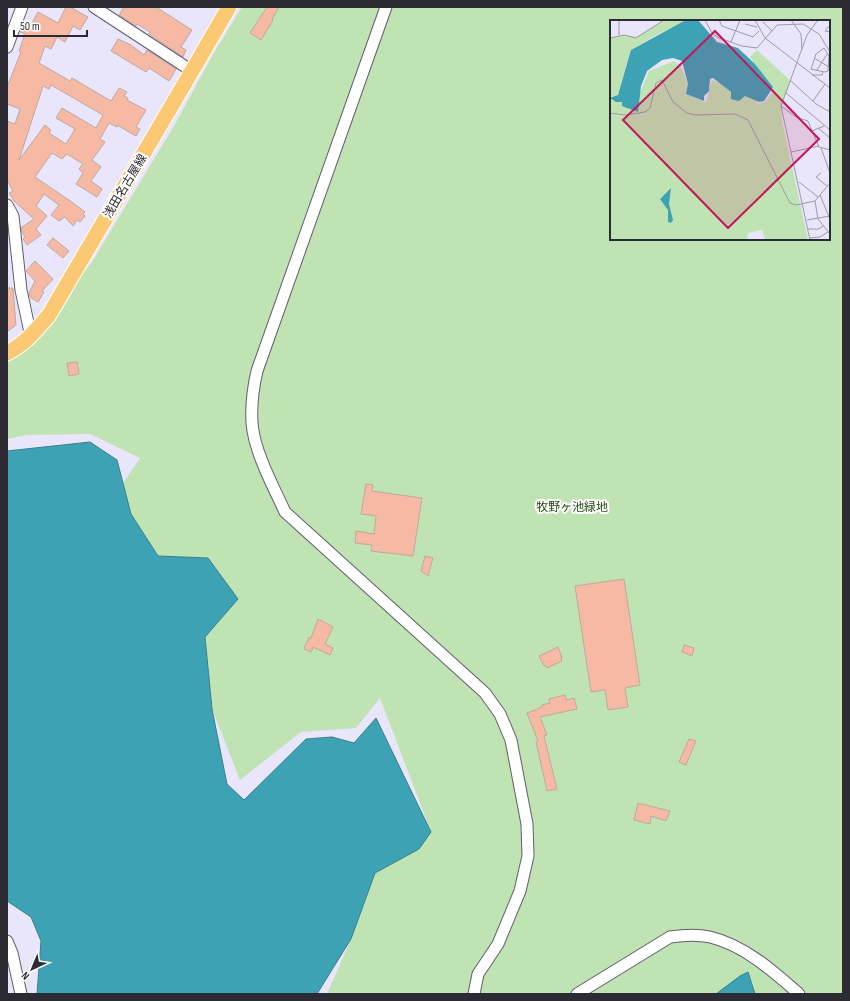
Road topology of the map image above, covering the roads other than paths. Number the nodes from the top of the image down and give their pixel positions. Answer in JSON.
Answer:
{"nodes":[{"id":1,"x":22,"y":7,"type":"edge"},
{"id":2,"x":94,"y":7,"type":"edge"},
{"id":3,"x":229,"y":7,"type":"edge"},
{"id":4,"x":386,"y":7,"type":"edge"},
{"id":5,"x":7,"y":47,"type":"edge"},
{"id":6,"x":192,"y":71,"type":"junction"},
{"id":7,"x":7,"y":205,"type":"edge"},
{"id":8,"x":31,"y":337,"type":"junction"},
{"id":9,"x":7,"y":353,"type":"edge"},
{"id":10,"x":7,"y":941,"type":"edge"},
{"id":11,"x":21,"y":994,"type":"edge"},
{"id":12,"x":474,"y":994,"type":"edge"},
{"id":13,"x":577,"y":994,"type":"edge"},
{"id":14,"x":799,"y":994,"type":"edge"}],
"edges":[{"from":1,"to":5,"type":"street"},
{"from":2,"to":6,"type":"street"},
{"from":3,"to":6,"type":"main road","name":"浅田名古屋線"},
{"from":4,"to":12,"type":"street"},
{"from":6,"to":8,"type":"main road","name":"浅田名古屋線"},
{"from":7,"to":8,"type":"street"},
{"from":8,"to":9,"type":"main road","name":"浅田名古屋線"},
{"from":10,"to":11,"type":"street"},
{"from":13,"to":14,"type":"street"}]}
